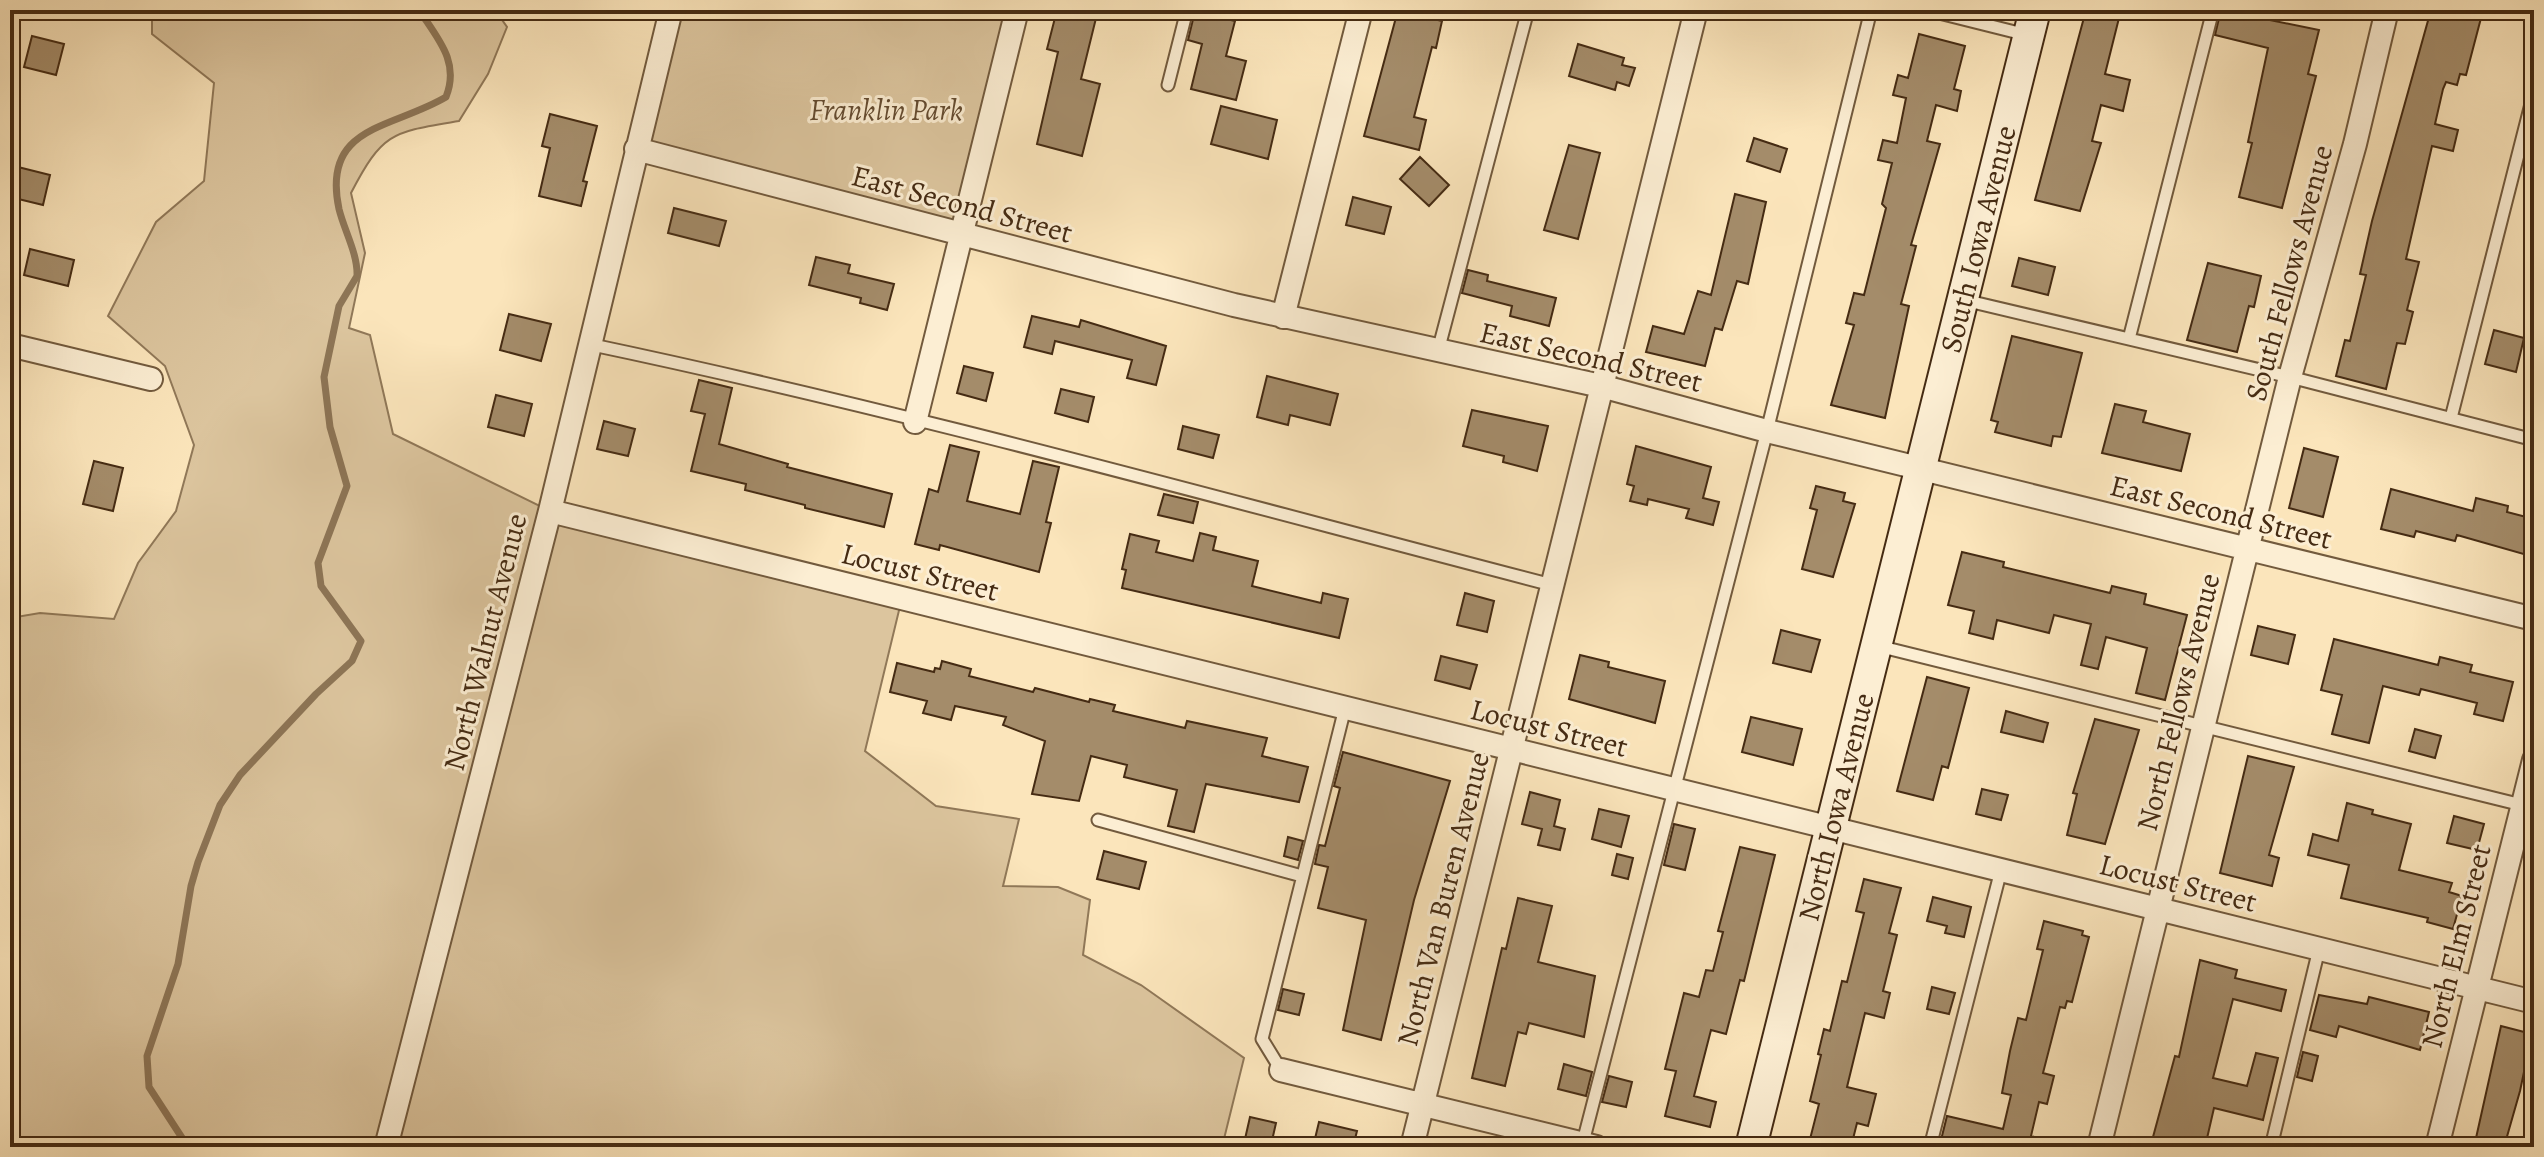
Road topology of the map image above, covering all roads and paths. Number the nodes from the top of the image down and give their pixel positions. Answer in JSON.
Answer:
{"nodes":[{"id":1,"x":671,"y":10,"type":"edge"},
{"id":2,"x":1017,"y":10,"type":"edge"},
{"id":3,"x":1187,"y":10,"type":"edge"},
{"id":4,"x":1361,"y":10,"type":"edge"},
{"id":5,"x":1528,"y":10,"type":"edge"},
{"id":6,"x":1696,"y":10,"type":"edge"},
{"id":7,"x":1871,"y":10,"type":"edge"},
{"id":8,"x":1927,"y":10,"type":"edge"},
{"id":9,"x":2213,"y":10,"type":"edge"},
{"id":10,"x":2387,"y":10,"type":"edge"},
{"id":11,"x":2032,"y":22,"type":"edge"},
{"id":12,"x":1168,"y":85,"type":"dead end"},
{"id":13,"x":2534,"y":92,"type":"edge"},
{"id":14,"x":636,"y":149,"type":"junction"},
{"id":15,"x":961,"y":235,"type":"junction"},
{"id":16,"x":1963,"y":300,"type":"junction"},
{"id":17,"x":1283,"y":317,"type":"junction"},
{"id":18,"x":2129,"y":339,"type":"junction"},
{"id":19,"x":588,"y":344,"type":"junction"},
{"id":20,"x":10,"y":345,"type":"edge"},
{"id":21,"x":1438,"y":351,"type":"junction"},
{"id":22,"x":2290,"y":377,"type":"junction"},
{"id":23,"x":151,"y":379,"type":"dead end"},
{"id":24,"x":1601,"y":386,"type":"junction"},
{"id":25,"x":2451,"y":418,"type":"junction"},
{"id":26,"x":915,"y":422,"type":"junction"},
{"id":27,"x":1767,"y":431,"type":"junction"},
{"id":28,"x":2534,"y":440,"type":"edge"},
{"id":29,"x":1921,"y":467,"type":"junction"},
{"id":30,"x":550,"y":511,"type":"junction"},
{"id":31,"x":2247,"y":551,"type":"junction"},
{"id":32,"x":1552,"y":585,"type":"junction"},
{"id":33,"x":2534,"y":619,"type":"edge"},
{"id":34,"x":1877,"y":646,"type":"junction"},
{"id":35,"x":1345,"y":708,"type":"junction"},
{"id":36,"x":2203,"y":726,"type":"junction"},
{"id":37,"x":1511,"y":749,"type":"junction"},
{"id":38,"x":2534,"y":760,"type":"edge"},
{"id":39,"x":1674,"y":789,"type":"junction"},
{"id":40,"x":2528,"y":806,"type":"edge"},
{"id":41,"x":1098,"y":820,"type":"dead end"},
{"id":42,"x":1831,"y":828,"type":"junction"},
{"id":43,"x":2001,"y":870,"type":"junction"},
{"id":44,"x":1302,"y":876,"type":"junction"},
{"id":45,"x":2158,"y":909,"type":"junction"},
{"id":46,"x":2319,"y":949,"type":"junction"},
{"id":47,"x":2477,"y":988,"type":"junction"},
{"id":48,"x":2534,"y":1002,"type":"edge"},
{"id":49,"x":1281,"y":1070,"type":"joint"},
{"id":50,"x":1423,"y":1104,"type":"junction"},
{"id":51,"x":1587,"y":1146,"type":"edge"},
{"id":52,"x":386,"y":1147,"type":"edge"},
{"id":53,"x":1412,"y":1147,"type":"edge"},
{"id":54,"x":1751,"y":1147,"type":"edge"},
{"id":55,"x":1930,"y":1147,"type":"edge"},
{"id":56,"x":2099,"y":1147,"type":"edge"},
{"id":57,"x":2271,"y":1147,"type":"edge"},
{"id":58,"x":2437,"y":1147,"type":"edge"}],
"edges":[{"from":1,"to":14,"type":"street","name":"North Walnut Avenue"},
{"from":2,"to":15,"type":"street"},
{"from":3,"to":12,"type":"lane"},
{"from":4,"to":17,"type":"street"},
{"from":5,"to":21,"type":"lane"},
{"from":6,"to":24,"type":"street","name":"North Van Buren Avenue"},
{"from":7,"to":27,"type":"lane"},
{"from":8,"to":11,"type":"lane"},
{"from":9,"to":18,"type":"lane"},
{"from":10,"to":22,"type":"street","name":"South Fellows Avenue"},
{"from":11,"to":16,"type":"main road","name":"South Iowa Avenue"},
{"from":13,"to":25,"type":"lane"},
{"from":14,"to":15,"type":"street","name":"East Second Street"},
{"from":14,"to":19,"type":"street","name":"North Walnut Avenue"},
{"from":15,"to":17,"type":"street","name":"East Second Street"},
{"from":15,"to":26,"type":"street"},
{"from":16,"to":18,"type":"lane"},
{"from":16,"to":29,"type":"main road","name":"South Iowa Avenue"},
{"from":17,"to":21,"type":"street","name":"East Second Street"},
{"from":18,"to":22,"type":"lane"},
{"from":19,"to":26,"type":"lane"},
{"from":19,"to":30,"type":"street","name":"North Walnut Avenue"},
{"from":20,"to":23,"type":"street"},
{"from":21,"to":24,"type":"street","name":"East Second Street"},
{"from":22,"to":25,"type":"lane"},
{"from":22,"to":31,"type":"street","name":"South Fellows Avenue"},
{"from":24,"to":27,"type":"street","name":"East Second Street"},
{"from":24,"to":32,"type":"street","name":"North Van Buren Avenue"},
{"from":25,"to":28,"type":"lane"},
{"from":26,"to":32,"type":"lane"},
{"from":27,"to":29,"type":"street","name":"East Second Street"},
{"from":27,"to":39,"type":"lane"},
{"from":29,"to":31,"type":"street","name":"East Second Street"},
{"from":29,"to":34,"type":"main road","name":"North Iowa Avenue"},
{"from":30,"to":35,"type":"street","name":"Locust Street"},
{"from":30,"to":52,"type":"street","name":"North Walnut Avenue"},
{"from":31,"to":33,"type":"street","name":"East Second Street"},
{"from":31,"to":36,"type":"street","name":"North Fellows Avenue"},
{"from":32,"to":37,"type":"street","name":"North Van Buren Avenue"},
{"from":34,"to":36,"type":"lane"},
{"from":34,"to":42,"type":"main road","name":"North Iowa Avenue"},
{"from":35,"to":37,"type":"street","name":"Locust Street"},
{"from":35,"to":44,"type":"lane"},
{"from":36,"to":40,"type":"lane"},
{"from":36,"to":45,"type":"street","name":"North Fellows Avenue"},
{"from":37,"to":39,"type":"street","name":"Locust Street"},
{"from":37,"to":50,"type":"street","name":"North Van Buren Avenue"},
{"from":38,"to":40,"type":"street","name":"North Elm Street"},
{"from":39,"to":42,"type":"street","name":"Locust Street"},
{"from":39,"to":51,"type":"lane"},
{"from":40,"to":47,"type":"street","name":"North Elm Street"},
{"from":41,"to":44,"type":"lane"},
{"from":42,"to":43,"type":"street","name":"Locust Street"},
{"from":42,"to":54,"type":"main road","name":"North Iowa Avenue"},
{"from":43,"to":45,"type":"street","name":"Locust Street"},
{"from":43,"to":55,"type":"lane"},
{"from":44,"to":49,"type":"lane"},
{"from":45,"to":46,"type":"street","name":"Locust Street"},
{"from":45,"to":56,"type":"street","name":"North Fellows Avenue"},
{"from":46,"to":47,"type":"street","name":"Locust Street"},
{"from":46,"to":57,"type":"lane"},
{"from":47,"to":48,"type":"street","name":"Locust Street"},
{"from":47,"to":58,"type":"street","name":"North Elm Street"},
{"from":49,"to":50,"type":"street"},
{"from":50,"to":51,"type":"street"},
{"from":50,"to":53,"type":"street","name":"North Van Buren Avenue"}]}
